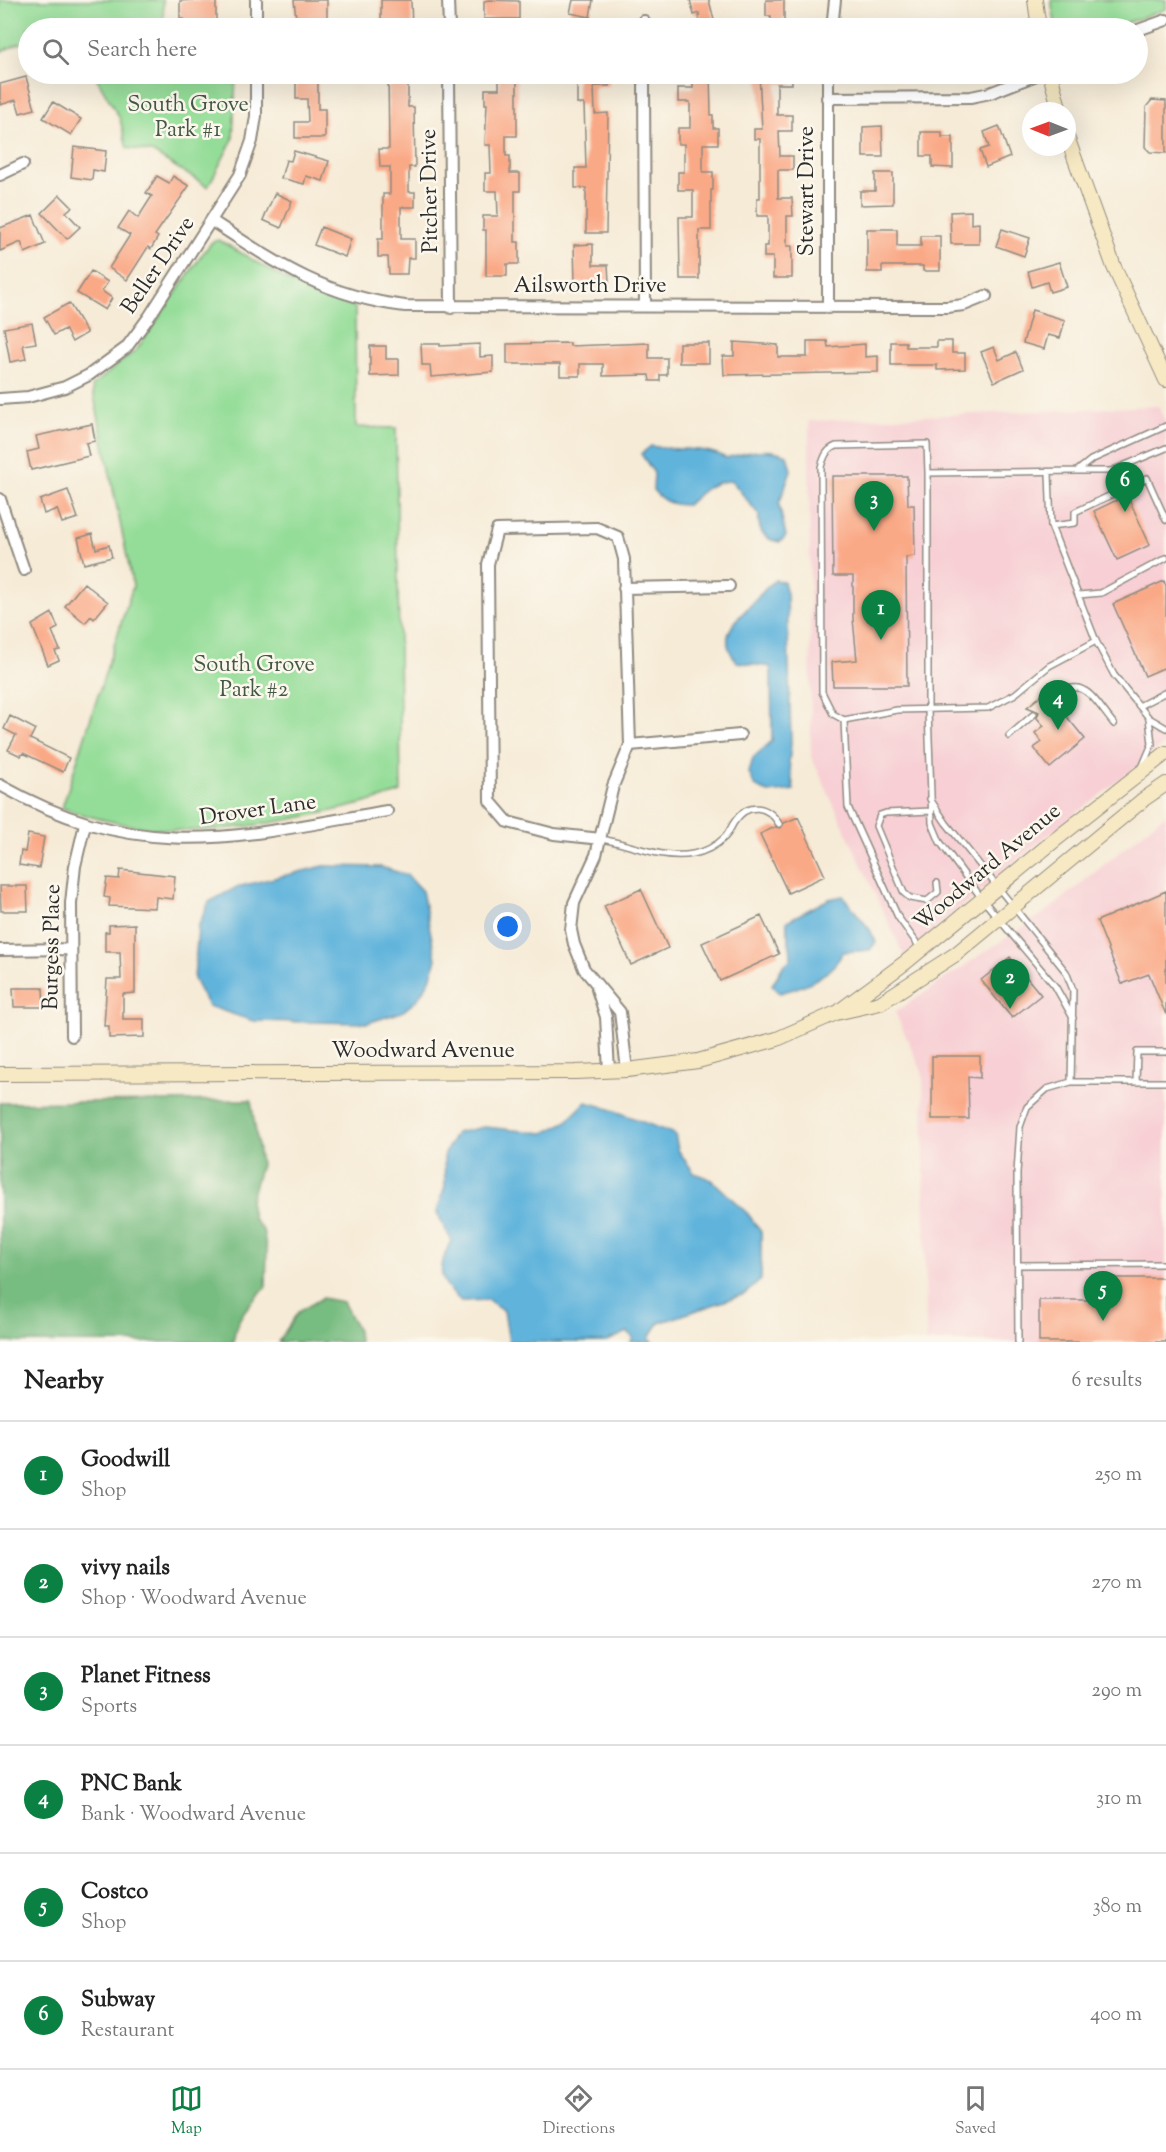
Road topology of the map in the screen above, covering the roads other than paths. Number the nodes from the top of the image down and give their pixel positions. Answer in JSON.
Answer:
{"nodes":[{"id":1,"x":256,"y":0,"type":"edge"},
{"id":2,"x":448,"y":0,"type":"edge"},
{"id":3,"x":835,"y":0,"type":"edge"},
{"id":4,"x":1035,"y":0,"type":"edge"},
{"id":5,"x":256,"y":18,"type":"edge"},
{"id":6,"x":449,"y":18,"type":"edge"},
{"id":7,"x":833,"y":18,"type":"edge"},
{"id":8,"x":1038,"y":18,"type":"edge"},
{"id":9,"x":1166,"y":20,"type":"edge"},
{"id":10,"x":1148,"y":26,"type":"edge"},
{"id":11,"x":256,"y":84,"type":"edge"},
{"id":12,"x":449,"y":84,"type":"edge"},
{"id":13,"x":644,"y":84,"type":"edge"},
{"id":14,"x":828,"y":84,"type":"edge"},
{"id":15,"x":1013,"y":84,"type":"edge"},
{"id":16,"x":1053,"y":84,"type":"edge"},
{"id":17,"x":827,"y":98,"type":"junction"},
{"id":18,"x":1058,"y":102,"type":"edge"},
{"id":19,"x":1073,"y":156,"type":"edge"},
{"id":20,"x":23,"y":164,"type":"dead end"},
{"id":21,"x":0,"y":174,"type":"edge"},
{"id":22,"x":212,"y":221,"type":"junction"},
{"id":23,"x":986,"y":296,"type":"dead end"},
{"id":24,"x":645,"y":306,"type":"junction"},
{"id":25,"x":451,"y":308,"type":"junction"},
{"id":26,"x":828,"y":308,"type":"junction"},
{"id":27,"x":1166,"y":380,"type":"edge"},
{"id":28,"x":0,"y":399,"type":"edge"},
{"id":29,"x":1166,"y":426,"type":"edge"},
{"id":30,"x":1166,"y":448,"type":"edge"},
{"id":31,"x":1077,"y":471,"type":"junction"},
{"id":32,"x":928,"y":473,"type":"junction"},
{"id":33,"x":1049,"y":473,"type":"junction"},
{"id":34,"x":0,"y":499,"type":"edge"},
{"id":35,"x":1166,"y":520,"type":"edge"},
{"id":36,"x":1051,"y":526,"type":"junction"},
{"id":37,"x":1166,"y":558,"type":"edge"},
{"id":38,"x":24,"y":570,"type":"dead end"},
{"id":39,"x":729,"y":586,"type":"dead end"},
{"id":40,"x":624,"y":588,"type":"junction"},
{"id":41,"x":1079,"y":595,"type":"junction"},
{"id":42,"x":1096,"y":641,"type":"junction"},
{"id":43,"x":1166,"y":692,"type":"edge"},
{"id":44,"x":1048,"y":702,"type":"dead end"},
{"id":45,"x":1139,"y":706,"type":"junction"},
{"id":46,"x":928,"y":710,"type":"junction"},
{"id":47,"x":1034,"y":714,"type":"dead end"},
{"id":48,"x":1149,"y":718,"type":"junction"},
{"id":49,"x":844,"y":720,"type":"junction"},
{"id":50,"x":1114,"y":724,"type":"dead end"},
{"id":51,"x":1166,"y":728,"type":"edge"},
{"id":52,"x":740,"y":735,"type":"dead end"},
{"id":53,"x":1009,"y":736,"type":"dead end"},
{"id":54,"x":630,"y":745,"type":"junction"},
{"id":55,"x":1166,"y":753,"type":"edge"},
{"id":56,"x":1140,"y":772,"type":"junction"},
{"id":57,"x":1166,"y":784,"type":"edge"},
{"id":58,"x":0,"y":785,"type":"edge"},
{"id":59,"x":930,"y":799,"type":"junction"},
{"id":60,"x":387,"y":811,"type":"dead end"},
{"id":61,"x":931,"y":811,"type":"junction"},
{"id":62,"x":85,"y":824,"type":"junction"},
{"id":63,"x":779,"y":824,"type":"dead end"},
{"id":64,"x":601,"y":839,"type":"junction"},
{"id":65,"x":938,"y":883,"type":"dead end"},
{"id":66,"x":1000,"y":886,"type":"junction"},
{"id":67,"x":983,"y":900,"type":"junction"},
{"id":68,"x":1016,"y":906,"type":"junction"},
{"id":69,"x":999,"y":919,"type":"junction"},
{"id":70,"x":71,"y":949,"type":"junction"},
{"id":71,"x":0,"y":950,"type":"edge"},
{"id":72,"x":922,"y":950,"type":"junction"},
{"id":73,"x":595,"y":983,"type":"junction"},
{"id":74,"x":836,"y":1014,"type":"junction"},
{"id":75,"x":1073,"y":1018,"type":"junction"},
{"id":76,"x":72,"y":1036,"type":"dead end"},
{"id":77,"x":1166,"y":1052,"type":"edge"},
{"id":78,"x":627,"y":1070,"type":"junction"},
{"id":79,"x":609,"y":1071,"type":"junction"},
{"id":80,"x":0,"y":1074,"type":"edge"},
{"id":81,"x":1071,"y":1082,"type":"junction"},
{"id":82,"x":1136,"y":1082,"type":"junction"},
{"id":83,"x":1166,"y":1082,"type":"edge"},
{"id":84,"x":1018,"y":1264,"type":"junction"},
{"id":85,"x":1166,"y":1264,"type":"edge"},
{"id":86,"x":1018,"y":1342,"type":"edge"}],
"edges":[{"from":1,"to":5,"type":"street"},
{"from":2,"to":6,"type":"street"},
{"from":3,"to":7,"type":"street"},
{"from":4,"to":8,"type":"main road"},
{"from":9,"to":10,"type":"street"},
{"from":11,"to":22,"type":"street","name":"Beller Drive"},
{"from":12,"to":25,"type":"street","name":"Pitcher Drive"},
{"from":13,"to":24,"type":"street"},
{"from":14,"to":17,"type":"street","name":"Stewart Drive"},
{"from":15,"to":17,"type":"street"},
{"from":16,"to":18,"type":"main road"},
{"from":17,"to":26,"type":"street","name":"Stewart Drive"},
{"from":19,"to":27,"type":"main road"},
{"from":20,"to":21,"type":"street"},
{"from":22,"to":25,"type":"street","name":"Ailsworth Drive"},
{"from":22,"to":28,"type":"street","name":"Beller Drive"},
{"from":23,"to":26,"type":"street","name":"Ailsworth Drive"},
{"from":24,"to":25,"type":"street","name":"Ailsworth Drive"},
{"from":24,"to":26,"type":"street","name":"Ailsworth Drive"},
{"from":29,"to":31,"type":"lane"},
{"from":30,"to":31,"type":"lane"},
{"from":31,"to":33,"type":"lane"},
{"from":32,"to":33,"type":"lane"},
{"from":32,"to":46,"type":"lane"},
{"from":32,"to":49,"type":"lane"},
{"from":33,"to":36,"type":"lane"},
{"from":34,"to":38,"type":"street"},
{"from":35,"to":36,"type":"lane"},
{"from":36,"to":41,"type":"lane"},
{"from":37,"to":41,"type":"lane"},
{"from":39,"to":40,"type":"street"},
{"from":40,"to":54,"type":"street"},
{"from":40,"to":64,"type":"street"},
{"from":41,"to":42,"type":"lane"},
{"from":42,"to":45,"type":"lane"},
{"from":42,"to":46,"type":"lane"},
{"from":43,"to":45,"type":"lane"},
{"from":44,"to":50,"type":"lane"},
{"from":45,"to":48,"type":"lane"},
{"from":46,"to":49,"type":"lane"},
{"from":46,"to":59,"type":"lane"},
{"from":47,"to":53,"type":"lane"},
{"from":48,"to":51,"type":"lane"},
{"from":48,"to":56,"type":"lane"},
{"from":49,"to":72,"type":"lane"},
{"from":52,"to":54,"type":"street"},
{"from":54,"to":64,"type":"street"},
{"from":55,"to":56,"type":"main road","name":"Woodward Avenue"},
{"from":56,"to":66,"type":"main road","name":"Woodward Avenue"},
{"from":57,"to":68,"type":"main road","name":"Woodward Avenue"},
{"from":58,"to":62,"type":"street","name":"Drover Lane"},
{"from":59,"to":61,"type":"lane"},
{"from":59,"to":66,"type":"lane"},
{"from":60,"to":62,"type":"street","name":"Drover Lane"},
{"from":61,"to":65,"type":"lane"},
{"from":61,"to":67,"type":"lane"},
{"from":62,"to":70,"type":"street","name":"Burgess Place"},
{"from":63,"to":64,"type":"lane"},
{"from":64,"to":73,"type":"street"},
{"from":66,"to":67,"type":"main road","name":"Woodward Avenue"},
{"from":66,"to":68,"type":"lane"},
{"from":67,"to":69,"type":"lane"},
{"from":67,"to":72,"type":"main road","name":"Woodward Avenue"},
{"from":68,"to":69,"type":"main road","name":"Woodward Avenue"},
{"from":68,"to":75,"type":"lane"},
{"from":69,"to":74,"type":"main road","name":"Woodward Avenue"},
{"from":69,"to":75,"type":"lane"},
{"from":70,"to":71,"type":"street"},
{"from":70,"to":76,"type":"street","name":"Burgess Place"},
{"from":72,"to":74,"type":"main road","name":"Woodward Avenue"},
{"from":73,"to":78,"type":"street"},
{"from":73,"to":79,"type":"street"},
{"from":74,"to":78,"type":"main road","name":"Woodward Avenue"},
{"from":75,"to":81,"type":"lane"},
{"from":77,"to":82,"type":"lane"},
{"from":78,"to":79,"type":"main road","name":"Woodward Avenue"},
{"from":79,"to":80,"type":"main road","name":"Woodward Avenue"},
{"from":81,"to":82,"type":"lane"},
{"from":81,"to":84,"type":"lane"},
{"from":82,"to":83,"type":"lane"},
{"from":84,"to":85,"type":"lane"},
{"from":84,"to":86,"type":"lane"}]}
